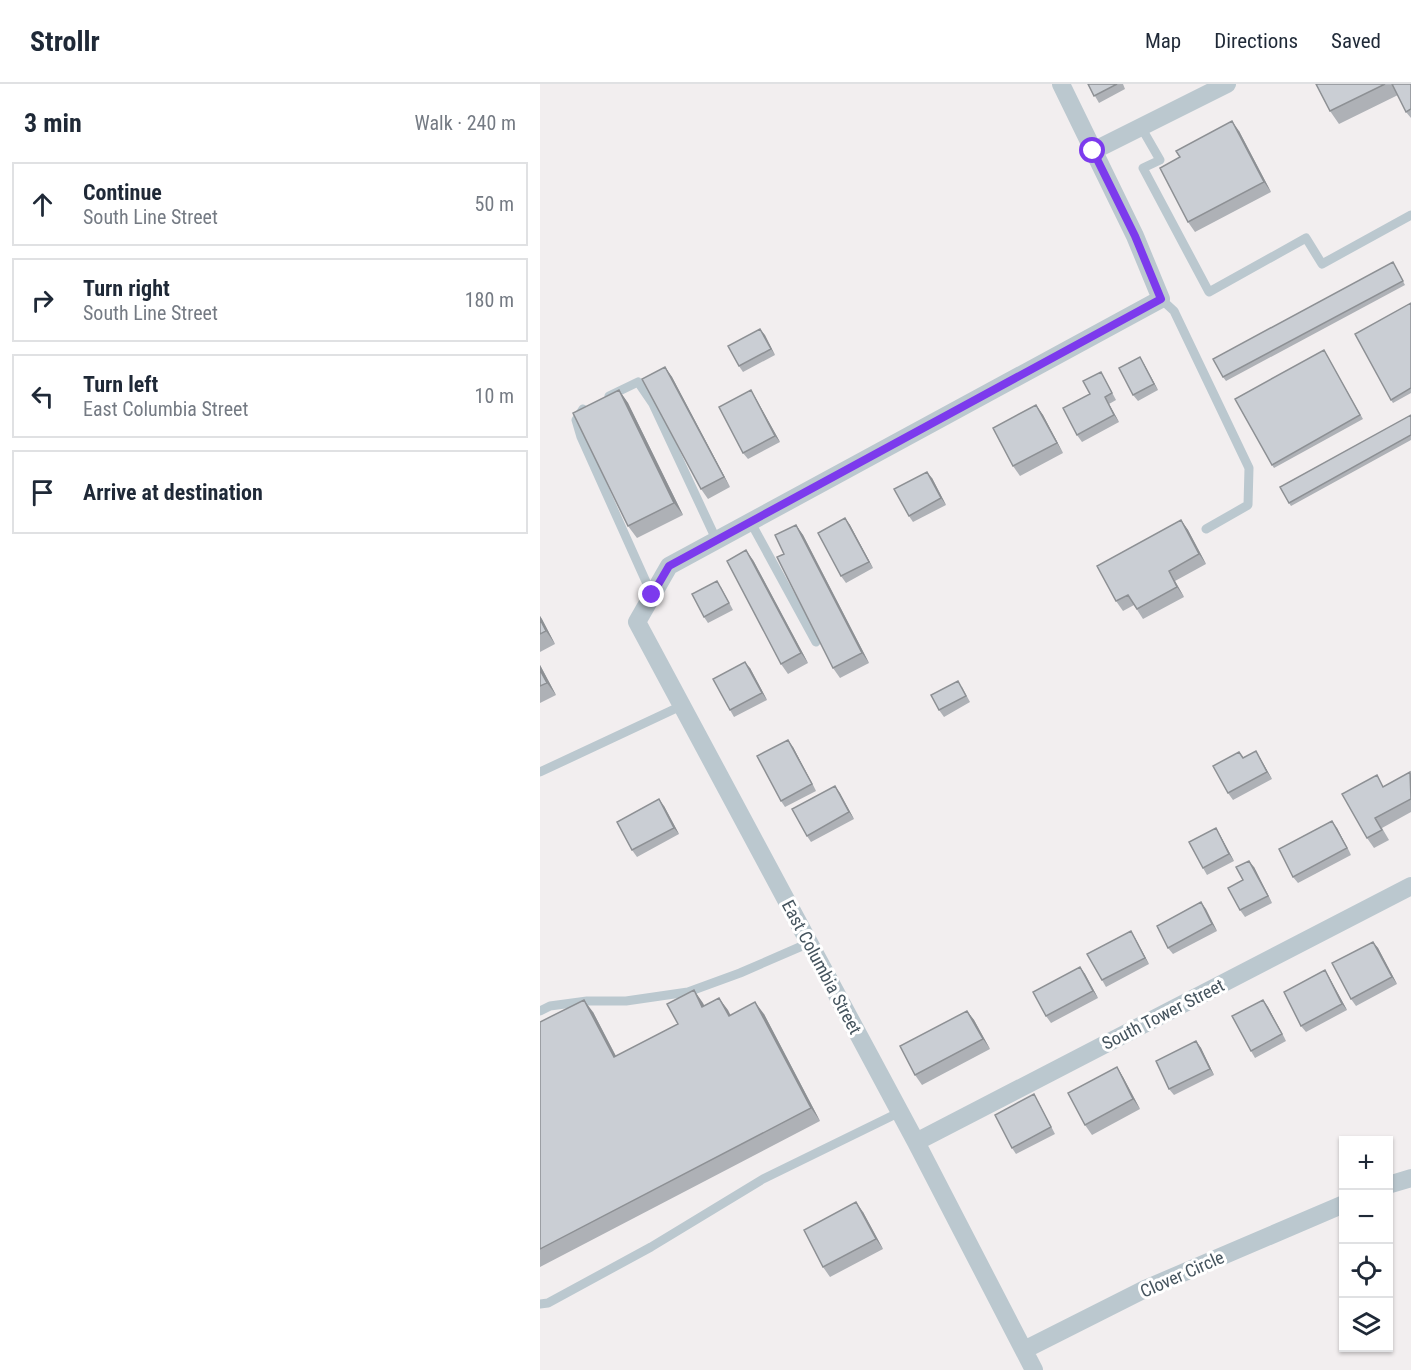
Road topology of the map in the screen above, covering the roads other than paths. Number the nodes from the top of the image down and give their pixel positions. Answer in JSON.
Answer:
{"nodes":[{"id":1,"x":1061,"y":84,"type":"edge"},
{"id":2,"x":1227,"y":84,"type":"edge"},
{"id":3,"x":1141,"y":127,"type":"junction"},
{"id":4,"x":1093,"y":151,"type":"junction"},
{"id":5,"x":1411,"y":214,"type":"edge"},
{"id":6,"x":1161,"y":299,"type":"junction"},
{"id":7,"x":601,"y":400,"type":"edge"},
{"id":8,"x":591,"y":405,"type":"edge"},
{"id":9,"x":750,"y":521,"type":"junction"},
{"id":10,"x":1206,"y":529,"type":"dead end"},
{"id":11,"x":716,"y":539,"type":"junction"},
{"id":12,"x":652,"y":595,"type":"junction"},
{"id":13,"x":816,"y":642,"type":"edge"},
{"id":14,"x":681,"y":706,"type":"junction"},
{"id":15,"x":540,"y":772,"type":"edge"},
{"id":16,"x":1411,"y":886,"type":"edge"},
{"id":17,"x":809,"y":943,"type":"junction"},
{"id":18,"x":540,"y":1011,"type":"edge"},
{"id":19,"x":900,"y":1112,"type":"junction"},
{"id":20,"x":916,"y":1142,"type":"junction"},
{"id":21,"x":1411,"y":1178,"type":"edge"},
{"id":22,"x":1393,"y":1184,"type":"edge"},
{"id":23,"x":1339,"y":1206,"type":"edge"},
{"id":24,"x":540,"y":1304,"type":"edge"},
{"id":25,"x":1024,"y":1350,"type":"junction"},
{"id":26,"x":1034,"y":1370,"type":"edge"}],
"edges":[{"from":1,"to":4,"type":"street"},
{"from":2,"to":3,"type":"street"},
{"from":3,"to":4,"type":"street"},
{"from":3,"to":5,"type":"lane"},
{"from":4,"to":6,"type":"street"},
{"from":6,"to":9,"type":"street"},
{"from":6,"to":10,"type":"lane"},
{"from":7,"to":11,"type":"lane"},
{"from":8,"to":12,"type":"lane"},
{"from":9,"to":11,"type":"street"},
{"from":9,"to":13,"type":"lane"},
{"from":11,"to":12,"type":"street","name":"East Columbia Street"},
{"from":12,"to":14,"type":"street","name":"East Columbia Street"},
{"from":14,"to":15,"type":"lane"},
{"from":14,"to":17,"type":"street","name":"East Columbia Street"},
{"from":16,"to":20,"type":"street","name":"South Tower Street"},
{"from":17,"to":18,"type":"lane"},
{"from":17,"to":19,"type":"street","name":"East Columbia Street"},
{"from":19,"to":20,"type":"street","name":"East Columbia Street"},
{"from":19,"to":24,"type":"lane"},
{"from":20,"to":25,"type":"street","name":"East Columbia Street"},
{"from":21,"to":22,"type":"street"},
{"from":23,"to":25,"type":"street","name":"Clover Circle"},
{"from":25,"to":26,"type":"street","name":"East Columbia Street"}]}
